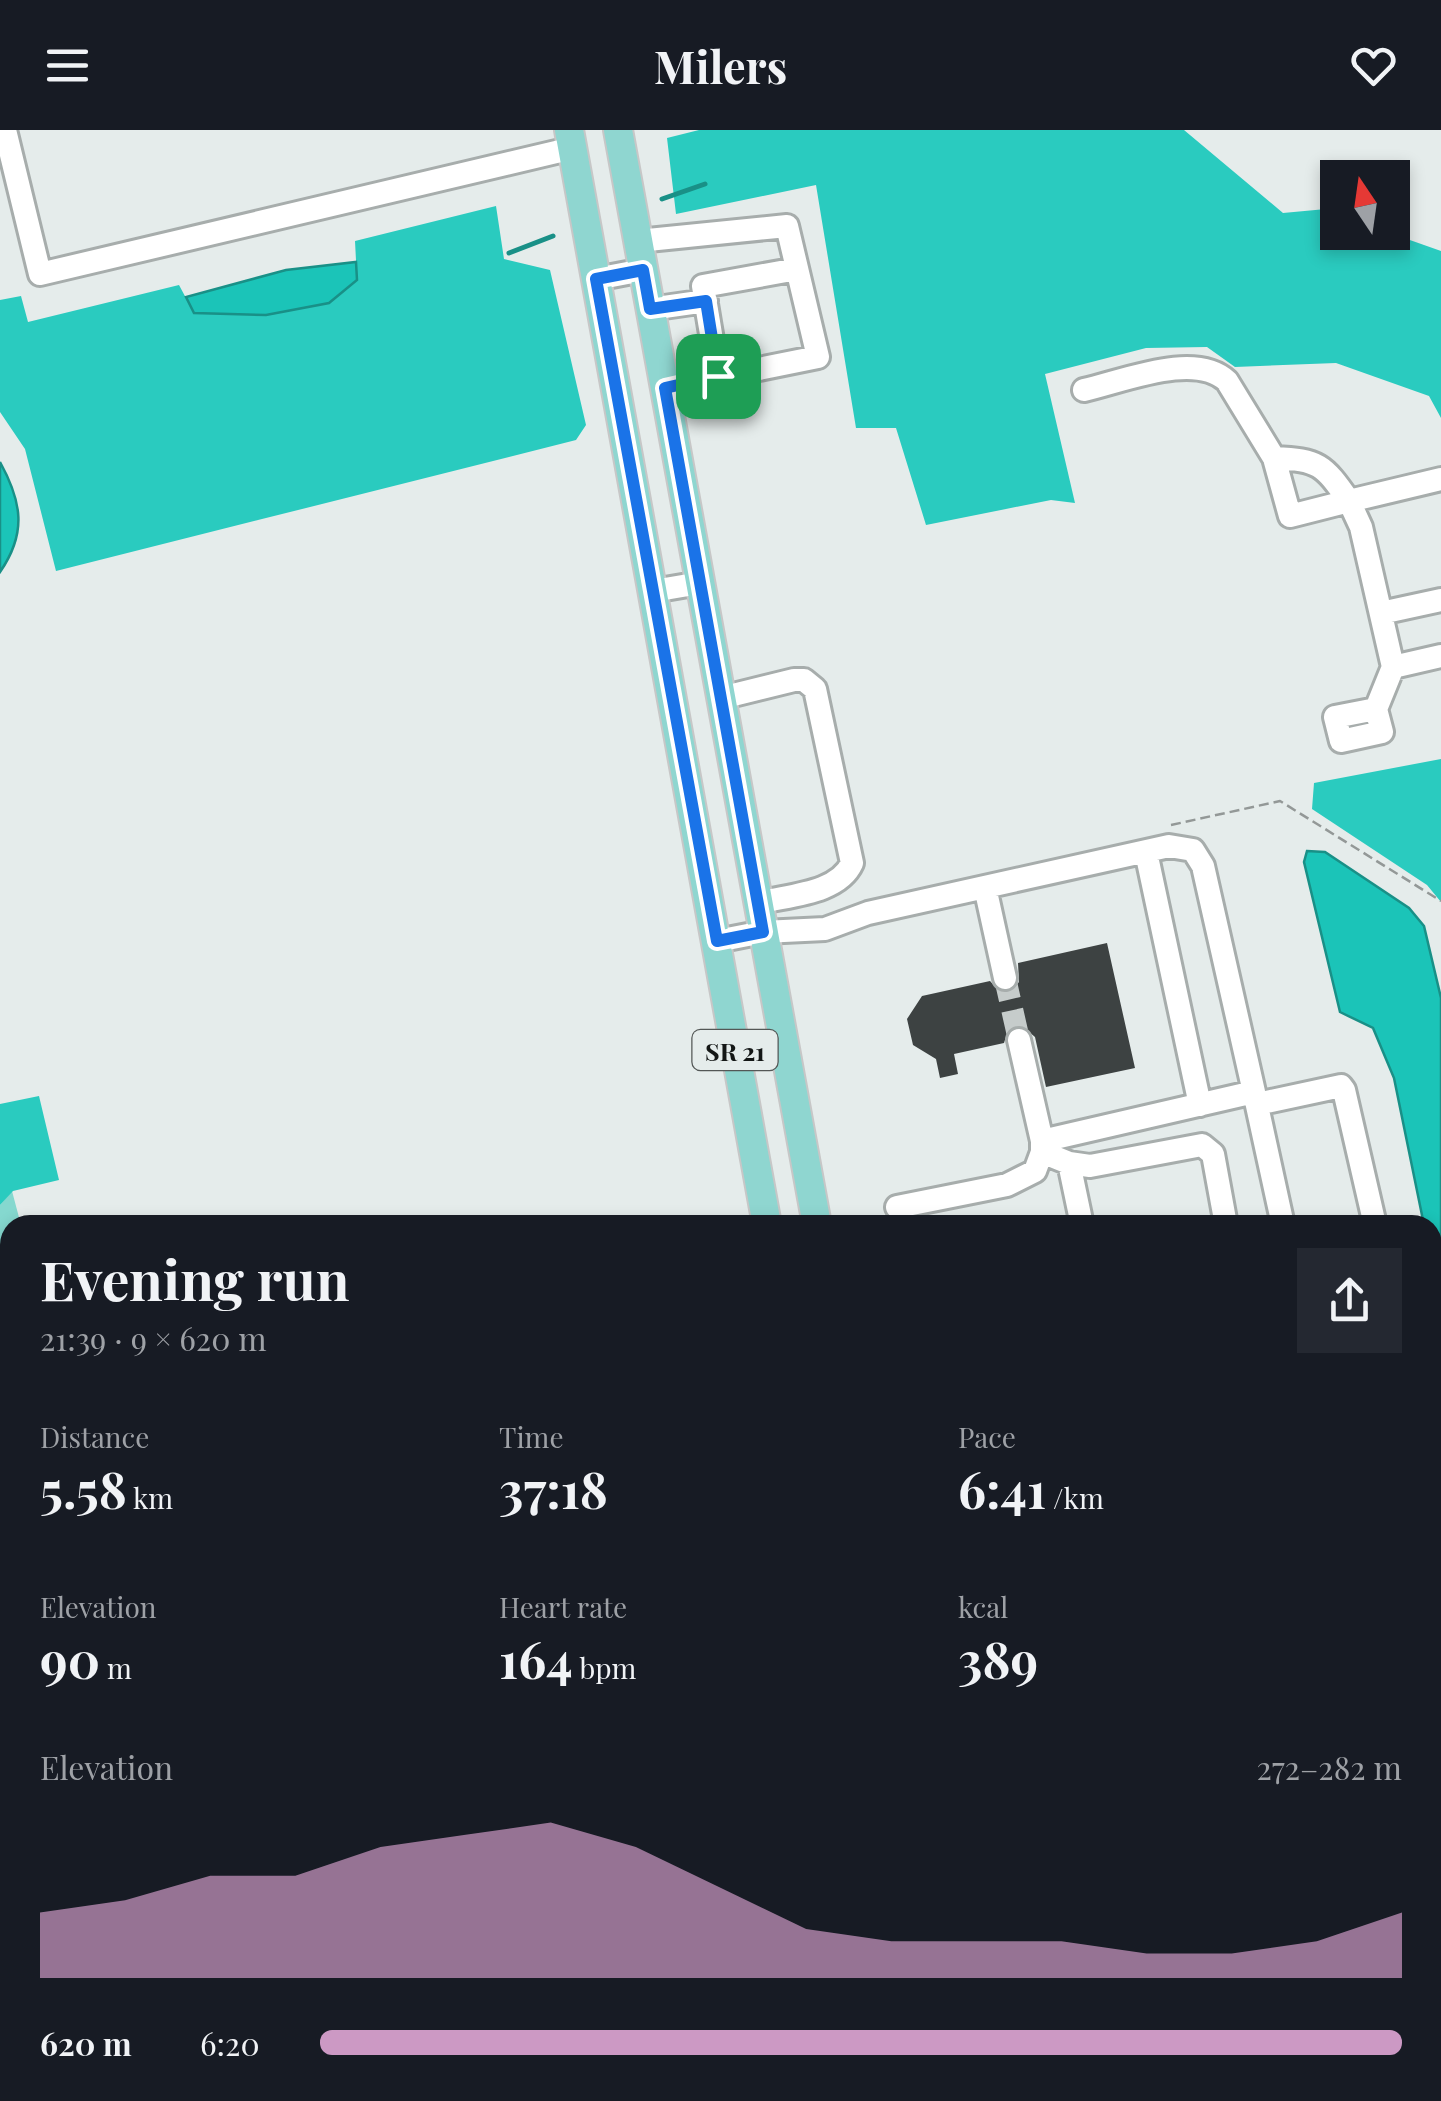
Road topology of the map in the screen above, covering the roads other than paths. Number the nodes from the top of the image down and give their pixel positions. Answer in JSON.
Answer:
{"nodes":[{"id":1,"x":5,"y":130,"type":"edge"},
{"id":2,"x":624,"y":131,"type":"edge"},
{"id":3,"x":571,"y":139,"type":"edge"},
{"id":4,"x":638,"y":241,"type":"junction"},
{"id":5,"x":797,"y":269,"type":"junction"},
{"id":6,"x":643,"y":270,"type":"junction"},
{"id":7,"x":596,"y":279,"type":"junction"},
{"id":8,"x":706,"y":301,"type":"junction"},
{"id":9,"x":650,"y":309,"type":"junction"},
{"id":10,"x":715,"y":377,"type":"junction"},
{"id":11,"x":665,"y":388,"type":"junction"},
{"id":12,"x":1084,"y":390,"type":"dead end"},
{"id":13,"x":1274,"y":458,"type":"junction"},
{"id":14,"x":1441,"y":479,"type":"edge"},
{"id":15,"x":1349,"y":501,"type":"junction"},
{"id":16,"x":700,"y":583,"type":"junction"},
{"id":17,"x":653,"y":592,"type":"junction"},
{"id":18,"x":1441,"y":600,"type":"edge"},
{"id":19,"x":1380,"y":613,"type":"junction"},
{"id":20,"x":1441,"y":656,"type":"edge"},
{"id":21,"x":1392,"y":667,"type":"junction"},
{"id":22,"x":721,"y":698,"type":"junction"},
{"id":23,"x":1376,"y":708,"type":"dead end"},
{"id":24,"x":1146,"y":852,"type":"junction"},
{"id":25,"x":984,"y":888,"type":"junction"},
{"id":26,"x":758,"y":903,"type":"junction"},
{"id":27,"x":763,"y":932,"type":"junction"},
{"id":28,"x":717,"y":941,"type":"junction"},
{"id":29,"x":1004,"y":978,"type":"tunnel mouth"},
{"id":30,"x":1018,"y":1040,"type":"tunnel mouth"},
{"id":31,"x":1256,"y":1098,"type":"junction"},
{"id":32,"x":1200,"y":1106,"type":"junction"},
{"id":33,"x":1042,"y":1146,"type":"junction"},
{"id":34,"x":1070,"y":1163,"type":"junction"},
{"id":35,"x":897,"y":1207,"type":"dead end"},
{"id":36,"x":765,"y":1215,"type":"edge"},
{"id":37,"x":815,"y":1215,"type":"edge"},
{"id":38,"x":1080,"y":1215,"type":"edge"},
{"id":39,"x":1224,"y":1215,"type":"edge"},
{"id":40,"x":1282,"y":1215,"type":"edge"},
{"id":41,"x":1373,"y":1215,"type":"edge"}],
"edges":[{"from":1,"to":3,"type":"street"},
{"from":2,"to":4,"type":"main road","number":"SR 21"},
{"from":3,"to":7,"type":"main road","number":"SR 21"},
{"from":4,"to":5,"type":"street"},
{"from":4,"to":6,"type":"main road","number":"SR 21"},
{"from":5,"to":8,"type":"street"},
{"from":5,"to":10,"type":"street"},
{"from":6,"to":7,"type":"street"},
{"from":6,"to":9,"type":"main road","number":"SR 21"},
{"from":7,"to":17,"type":"main road","number":"SR 21"},
{"from":8,"to":9,"type":"street"},
{"from":8,"to":10,"type":"street"},
{"from":9,"to":11,"type":"main road","number":"SR 21"},
{"from":10,"to":11,"type":"street"},
{"from":11,"to":16,"type":"main road","number":"SR 21"},
{"from":12,"to":13,"type":"street"},
{"from":13,"to":15,"type":"street"},
{"from":13,"to":15,"type":"street"},
{"from":14,"to":15,"type":"street"},
{"from":15,"to":19,"type":"street"},
{"from":16,"to":17,"type":"street"},
{"from":16,"to":22,"type":"main road","number":"SR 21"},
{"from":17,"to":28,"type":"main road","number":"SR 21"},
{"from":18,"to":19,"type":"street"},
{"from":19,"to":21,"type":"street"},
{"from":20,"to":21,"type":"street"},
{"from":21,"to":23,"type":"street"},
{"from":22,"to":26,"type":"main road","number":"SR 21"},
{"from":22,"to":26,"type":"street"},
{"from":24,"to":25,"type":"street"},
{"from":24,"to":31,"type":"street"},
{"from":24,"to":32,"type":"street"},
{"from":25,"to":27,"type":"street"},
{"from":25,"to":29,"type":"street"},
{"from":26,"to":27,"type":"main road","number":"SR 21"},
{"from":27,"to":28,"type":"street"},
{"from":27,"to":37,"type":"main road","number":"SR 21"},
{"from":28,"to":36,"type":"main road","number":"SR 21"},
{"from":30,"to":33,"type":"street"},
{"from":31,"to":32,"type":"street"},
{"from":31,"to":40,"type":"street"},
{"from":31,"to":41,"type":"street"},
{"from":32,"to":33,"type":"street"},
{"from":33,"to":34,"type":"street"},
{"from":33,"to":35,"type":"street"},
{"from":34,"to":38,"type":"street"},
{"from":34,"to":39,"type":"street"}]}
